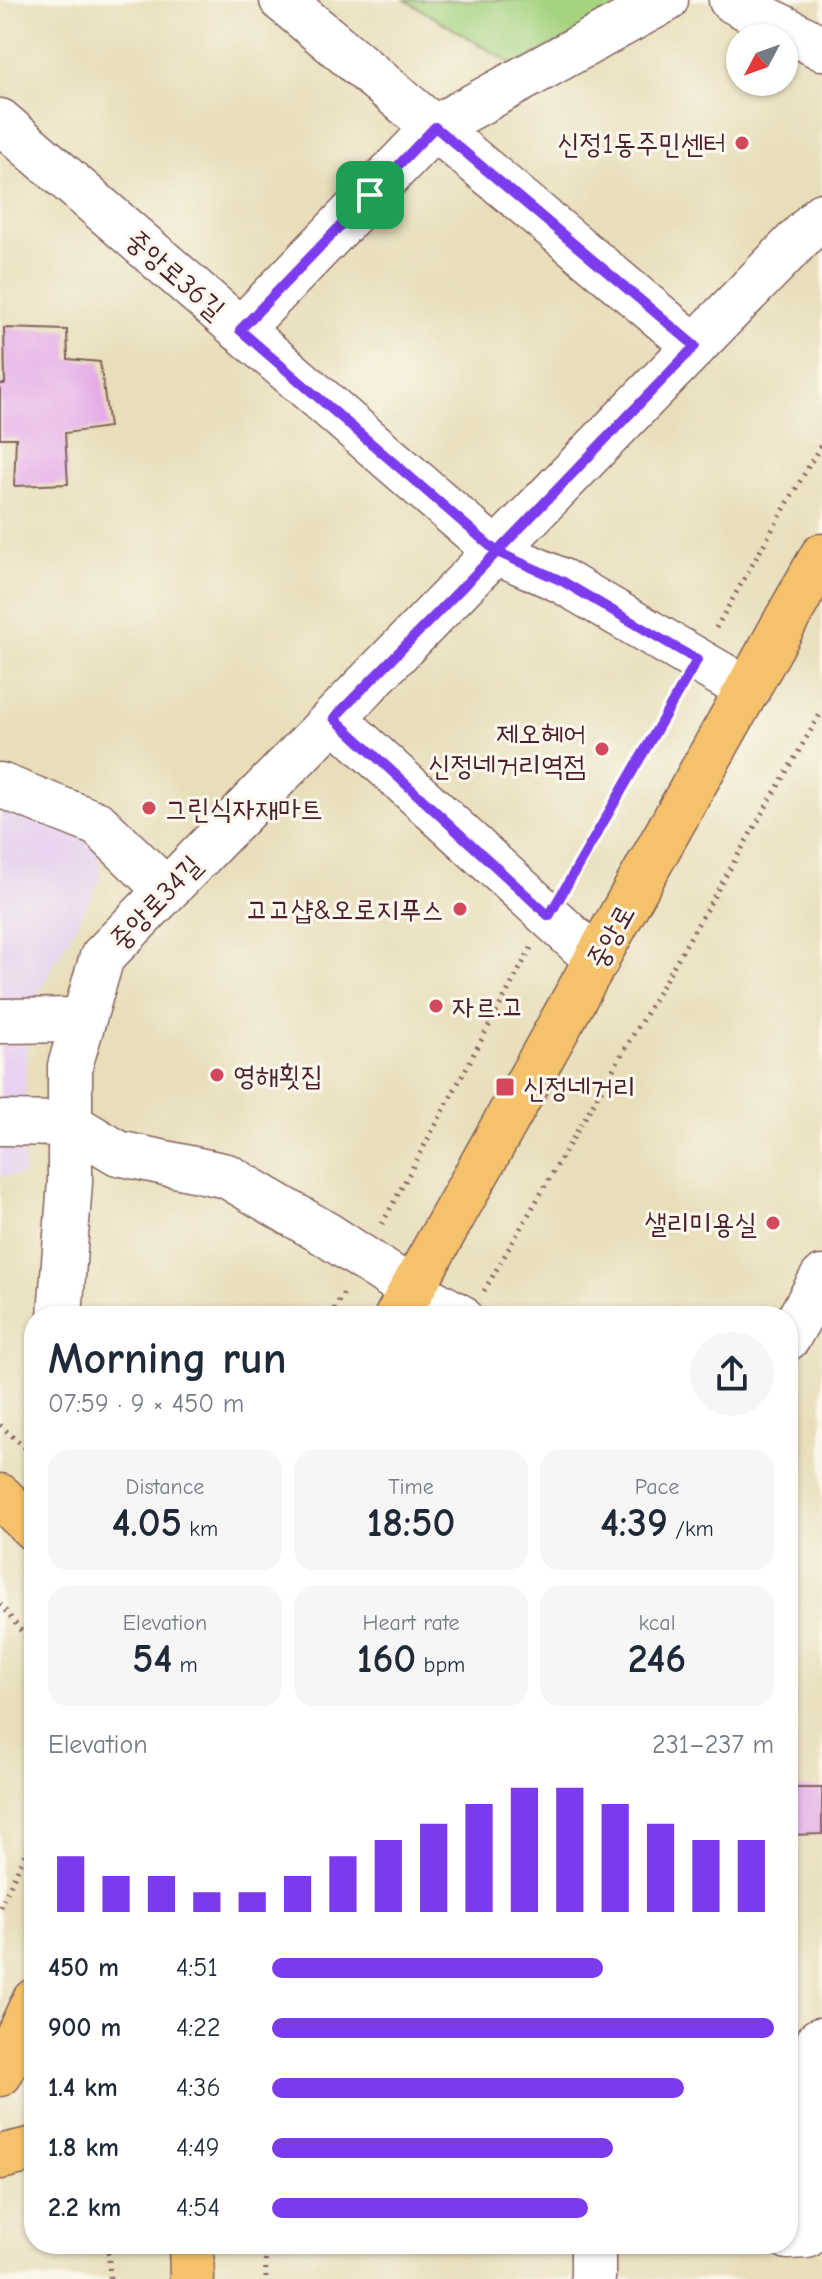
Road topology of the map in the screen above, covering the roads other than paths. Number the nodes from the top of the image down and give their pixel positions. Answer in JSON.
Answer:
{"nodes":[{"id":1,"x":282,"y":0,"type":"edge"},
{"id":2,"x":666,"y":0,"type":"edge"},
{"id":3,"x":731,"y":0,"type":"edge"},
{"id":4,"x":822,"y":48,"type":"edge"},
{"id":5,"x":0,"y":121,"type":"edge"},
{"id":6,"x":435,"y":127,"type":"junction"},
{"id":7,"x":822,"y":215,"type":"edge"},
{"id":8,"x":240,"y":330,"type":"junction"},
{"id":9,"x":695,"y":346,"type":"junction"},
{"id":10,"x":497,"y":552,"type":"junction"},
{"id":11,"x":820,"y":565,"type":"edge"},
{"id":12,"x":748,"y":690,"type":"junction"},
{"id":13,"x":334,"y":718,"type":"junction"},
{"id":14,"x":0,"y":785,"type":"edge"},
{"id":15,"x":166,"y":890,"type":"junction"},
{"id":16,"x":597,"y":960,"type":"junction"},
{"id":17,"x":83,"y":1020,"type":"junction"},
{"id":18,"x":0,"y":1021,"type":"edge"},
{"id":19,"x":0,"y":1123,"type":"edge"},
{"id":20,"x":70,"y":1124,"type":"junction"},
{"id":21,"x":822,"y":1278,"type":"edge"},
{"id":22,"x":405,"y":1303,"type":"edge"},
{"id":23,"x":61,"y":1306,"type":"edge"},
{"id":24,"x":436,"y":1306,"type":"edge"},
{"id":25,"x":798,"y":1320,"type":"edge"},
{"id":26,"x":0,"y":1496,"type":"edge"},
{"id":27,"x":24,"y":1519,"type":"edge"},
{"id":28,"x":24,"y":2022,"type":"edge"},
{"id":29,"x":810,"y":2040,"type":"edge"},
{"id":30,"x":0,"y":2074,"type":"edge"},
{"id":31,"x":24,"y":2151,"type":"edge"},
{"id":32,"x":0,"y":2157,"type":"edge"},
{"id":33,"x":798,"y":2221,"type":"edge"},
{"id":34,"x":191,"y":2254,"type":"edge"},
{"id":35,"x":593,"y":2254,"type":"edge"},
{"id":36,"x":192,"y":2279,"type":"edge"},
{"id":37,"x":593,"y":2279,"type":"edge"}],
"edges":[{"from":1,"to":6,"type":"street"},
{"from":2,"to":6,"type":"street"},
{"from":3,"to":4,"type":"street"},
{"from":5,"to":8,"type":"street","name":"중앙로36길"},
{"from":6,"to":8,"type":"street"},
{"from":6,"to":9,"type":"street"},
{"from":7,"to":9,"type":"street","name":"중앙로34길"},
{"from":8,"to":10,"type":"street","name":"중앙로36길"},
{"from":9,"to":10,"type":"street","name":"중앙로34길"},
{"from":10,"to":12,"type":"street","name":"중앙로36길"},
{"from":10,"to":13,"type":"street","name":"중앙로34길"},
{"from":11,"to":12,"type":"main road","name":"중앙로"},
{"from":12,"to":16,"type":"main road","name":"중앙로"},
{"from":13,"to":15,"type":"street","name":"중앙로34길"},
{"from":13,"to":16,"type":"street"},
{"from":14,"to":15,"type":"street"},
{"from":15,"to":17,"type":"street","name":"중앙로34길"},
{"from":16,"to":22,"type":"main road","name":"중앙로"},
{"from":17,"to":18,"type":"street"},
{"from":17,"to":20,"type":"street","name":"중앙로34길"},
{"from":19,"to":20,"type":"street"},
{"from":20,"to":22,"type":"street"},
{"from":20,"to":23,"type":"street","name":"중앙로34길"},
{"from":21,"to":25,"type":"street"},
{"from":22,"to":24,"type":"street"},
{"from":26,"to":27,"type":"main road"},
{"from":28,"to":30,"type":"main road"},
{"from":29,"to":33,"type":"street"},
{"from":31,"to":32,"type":"main road"},
{"from":34,"to":36,"type":"main road"},
{"from":35,"to":37,"type":"street"}]}
